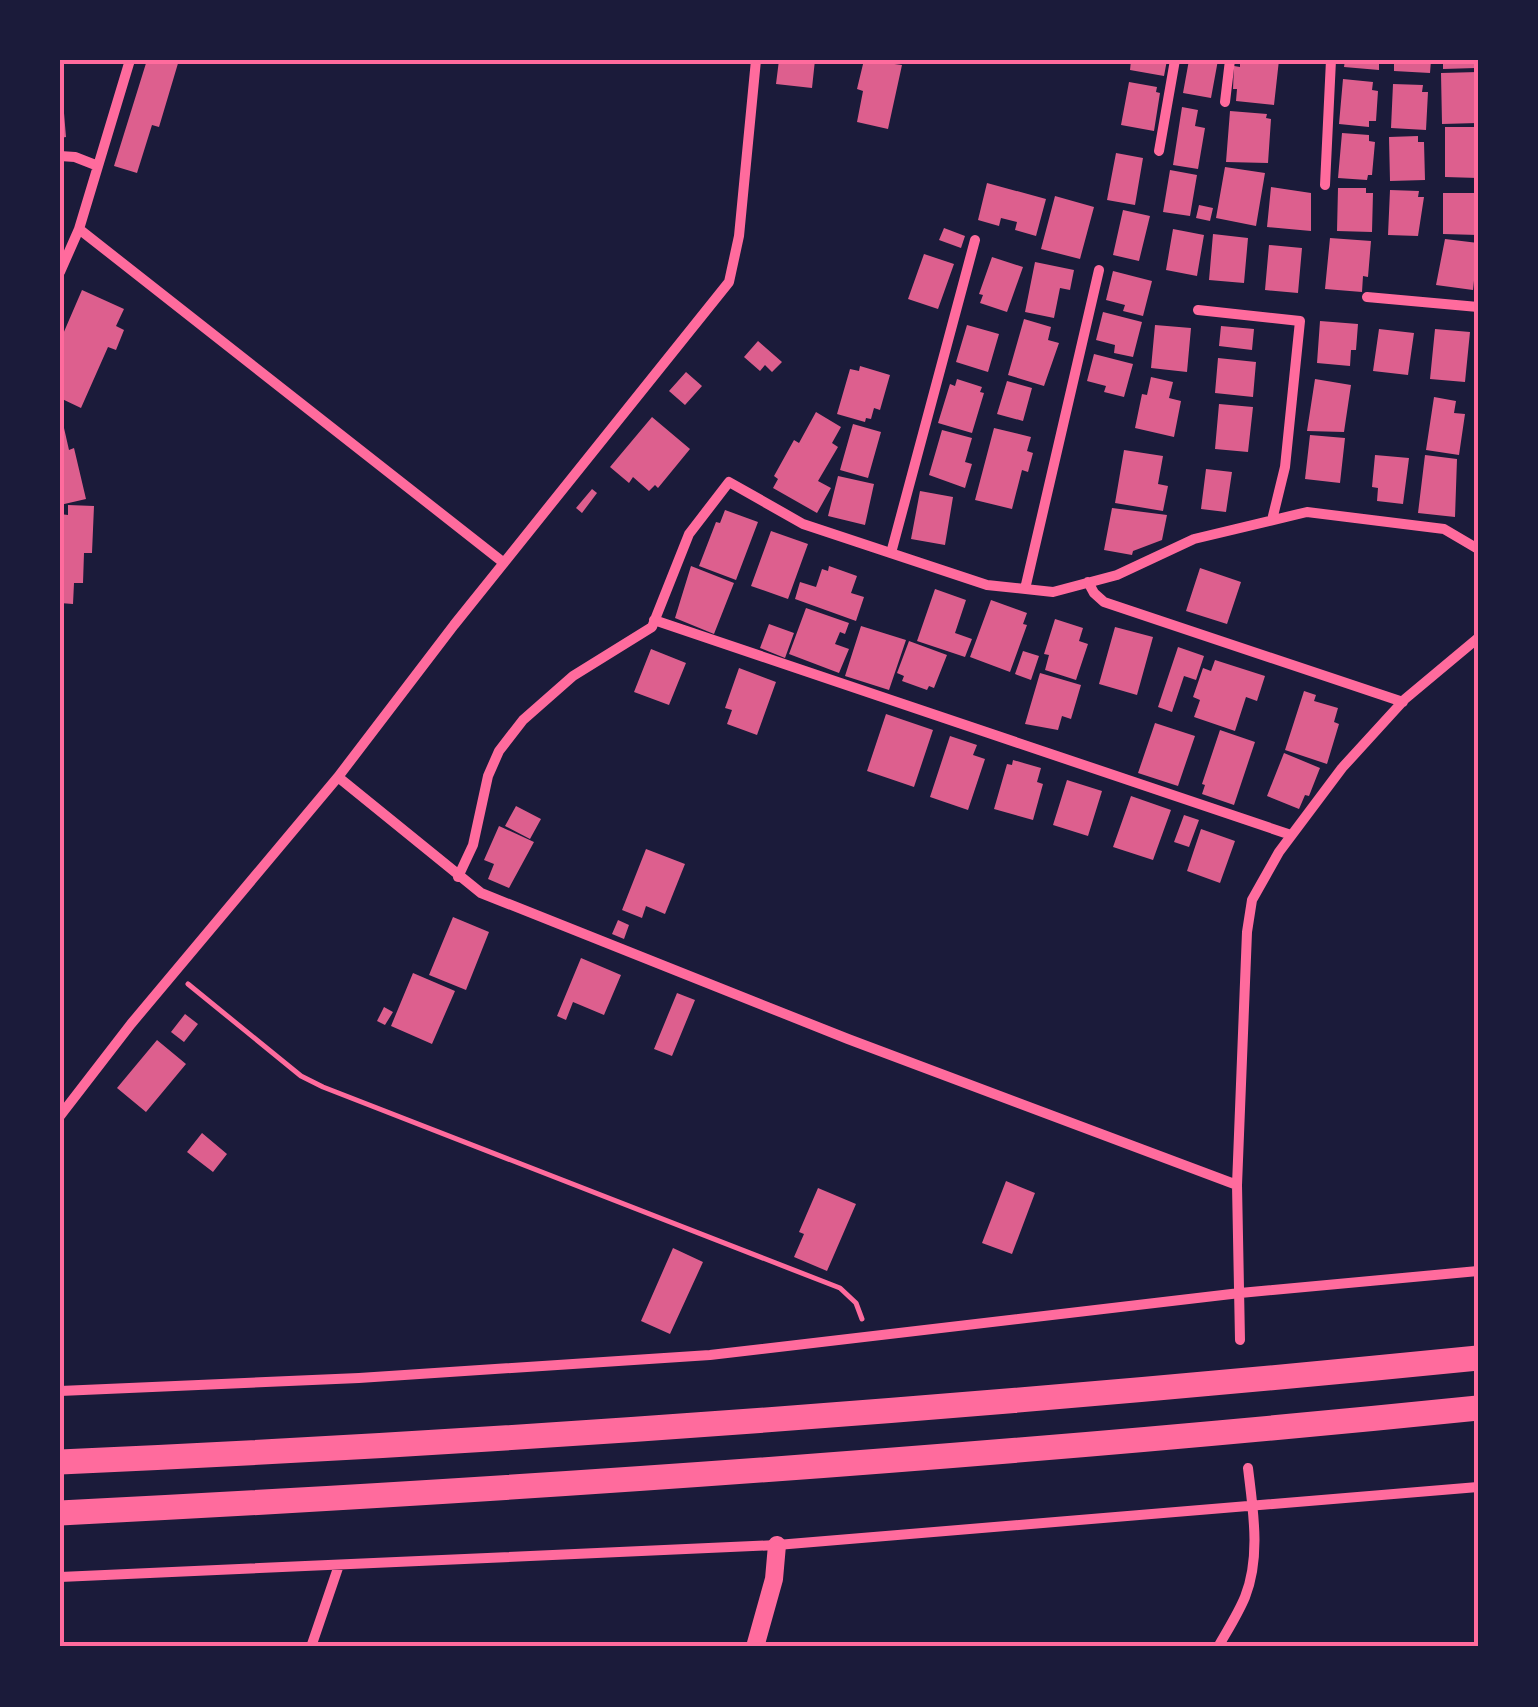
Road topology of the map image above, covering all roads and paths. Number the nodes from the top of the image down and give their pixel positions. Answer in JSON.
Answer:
{"nodes":[{"id":1,"x":130,"y":60,"type":"edge"},
{"id":2,"x":756,"y":60,"type":"edge"},
{"id":3,"x":1176,"y":60,"type":"edge"},
{"id":4,"x":1230,"y":60,"type":"edge"},
{"id":5,"x":1331,"y":60,"type":"edge"},
{"id":6,"x":1225,"y":102,"type":"dead end"},
{"id":7,"x":1159,"y":151,"type":"dead end"},
{"id":8,"x":60,"y":156,"type":"edge"},
{"id":9,"x":98,"y":166,"type":"junction"},
{"id":10,"x":1325,"y":186,"type":"dead end"},
{"id":11,"x":80,"y":230,"type":"junction"},
{"id":12,"x":975,"y":240,"type":"dead end"},
{"id":13,"x":1099,"y":270,"type":"dead end"},
{"id":14,"x":60,"y":272,"type":"edge"},
{"id":15,"x":1368,"y":297,"type":"dead end"},
{"id":16,"x":1478,"y":307,"type":"edge"},
{"id":17,"x":1198,"y":310,"type":"dead end"},
{"id":18,"x":1272,"y":520,"type":"junction"},
{"id":19,"x":1477,"y":546,"type":"edge"},
{"id":20,"x":891,"y":553,"type":"junction"},
{"id":21,"x":504,"y":563,"type":"junction"},
{"id":22,"x":1088,"y":582,"type":"junction"},
{"id":23,"x":1025,"y":589,"type":"junction"},
{"id":24,"x":654,"y":620,"type":"junction"},
{"id":25,"x":1478,"y":638,"type":"edge"},
{"id":26,"x":1402,"y":702,"type":"junction"},
{"id":27,"x":338,"y":776,"type":"junction"},
{"id":28,"x":1291,"y":835,"type":"junction"},
{"id":29,"x":458,"y":877,"type":"junction"},
{"id":30,"x":174,"y":973,"type":"junction"},
{"id":31,"x":60,"y":1116,"type":"edge"},
{"id":32,"x":1237,"y":1186,"type":"junction"},
{"id":33,"x":1478,"y":1272,"type":"edge"},
{"id":34,"x":1240,"y":1293,"type":"junction"},
{"id":35,"x":865,"y":1337,"type":"junction"},
{"id":36,"x":1240,"y":1340,"type":"dead end"},
{"id":37,"x":1478,"y":1358,"type":"edge"},
{"id":38,"x":60,"y":1392,"type":"edge"},
{"id":39,"x":1478,"y":1408,"type":"edge"},
{"id":40,"x":60,"y":1462,"type":"edge"},
{"id":41,"x":1248,"y":1468,"type":"dead end"},
{"id":42,"x":1478,"y":1487,"type":"edge"},
{"id":43,"x":1252,"y":1504,"type":"junction"},
{"id":44,"x":60,"y":1514,"type":"edge"},
{"id":45,"x":778,"y":1544,"type":"junction"},
{"id":46,"x":339,"y":1566,"type":"junction"},
{"id":47,"x":60,"y":1578,"type":"edge"},
{"id":48,"x":311,"y":1647,"type":"edge"},
{"id":49,"x":754,"y":1647,"type":"edge"},
{"id":50,"x":1218,"y":1647,"type":"edge"}],
"edges":[{"from":1,"to":9,"type":"street"},
{"from":2,"to":21,"type":"street"},
{"from":3,"to":7,"type":"street"},
{"from":4,"to":6,"type":"street"},
{"from":5,"to":10,"type":"street"},
{"from":8,"to":9,"type":"street"},
{"from":9,"to":11,"type":"street"},
{"from":11,"to":14,"type":"street"},
{"from":11,"to":21,"type":"street"},
{"from":12,"to":20,"type":"street"},
{"from":13,"to":23,"type":"street"},
{"from":15,"to":16,"type":"street"},
{"from":17,"to":18,"type":"street"},
{"from":18,"to":19,"type":"street"},
{"from":18,"to":22,"type":"street"},
{"from":20,"to":23,"type":"street"},
{"from":20,"to":24,"type":"street"},
{"from":21,"to":27,"type":"street"},
{"from":22,"to":23,"type":"street"},
{"from":22,"to":26,"type":"street"},
{"from":24,"to":28,"type":"street"},
{"from":24,"to":29,"type":"street"},
{"from":25,"to":26,"type":"street"},
{"from":26,"to":28,"type":"street"},
{"from":27,"to":29,"type":"street"},
{"from":27,"to":30,"type":"street"},
{"from":28,"to":32,"type":"street"},
{"from":29,"to":32,"type":"street"},
{"from":30,"to":31,"type":"street"},
{"from":30,"to":35,"type":"path"},
{"from":32,"to":34,"type":"street"},
{"from":33,"to":34,"type":"street"},
{"from":34,"to":35,"type":"street"},
{"from":34,"to":36,"type":"street"},
{"from":35,"to":38,"type":"street"},
{"from":37,"to":40,"type":"highway"},
{"from":39,"to":44,"type":"highway"},
{"from":41,"to":43,"type":"street"},
{"from":42,"to":43,"type":"street"},
{"from":43,"to":45,"type":"street"},
{"from":43,"to":50,"type":"street"},
{"from":45,"to":46,"type":"street"},
{"from":45,"to":49,"type":"street"},
{"from":46,"to":47,"type":"street"},
{"from":46,"to":48,"type":"street"}]}
